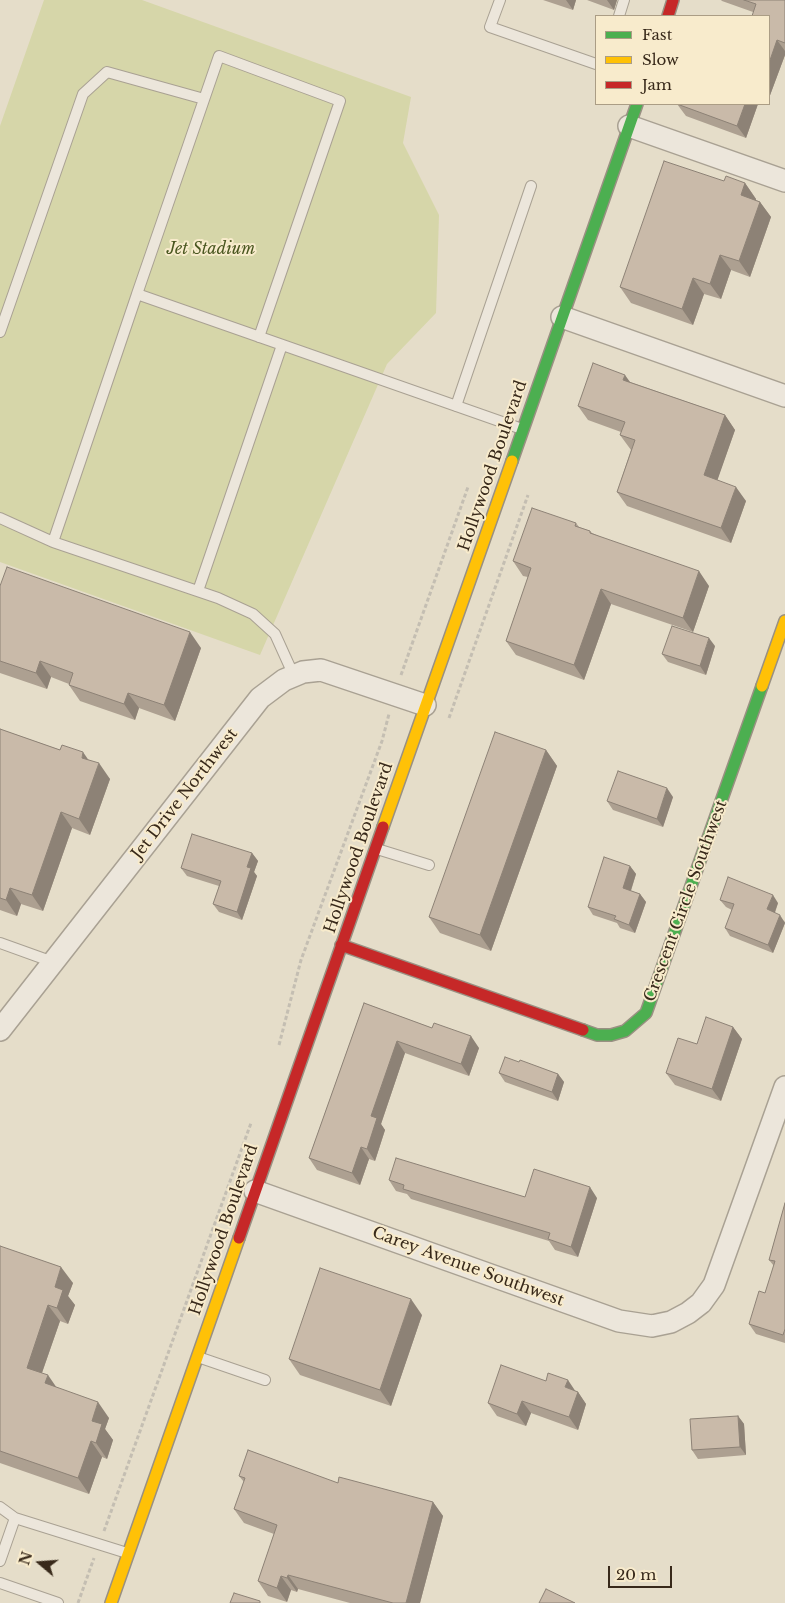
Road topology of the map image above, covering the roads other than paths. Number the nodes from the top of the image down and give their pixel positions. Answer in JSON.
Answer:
{"nodes":[{"id":1,"x":500,"y":0,"type":"edge"},
{"id":2,"x":624,"y":0,"type":"edge"},
{"id":3,"x":673,"y":0,"type":"edge"},
{"id":4,"x":619,"y":15,"type":"edge"},
{"id":5,"x":668,"y":15,"type":"edge"},
{"id":6,"x":595,"y":64,"type":"edge"},
{"id":7,"x":204,"y":99,"type":"junction"},
{"id":8,"x":637,"y":105,"type":"edge"},
{"id":9,"x":629,"y":126,"type":"junction"},
{"id":10,"x":785,"y":181,"type":"edge"},
{"id":11,"x":531,"y":186,"type":"dead end"},
{"id":12,"x":138,"y":294,"type":"junction"},
{"id":13,"x":562,"y":317,"type":"junction"},
{"id":14,"x":0,"y":332,"type":"edge"},
{"id":15,"x":259,"y":337,"type":"junction"},
{"id":16,"x":282,"y":345,"type":"junction"},
{"id":17,"x":785,"y":396,"type":"edge"},
{"id":18,"x":456,"y":406,"type":"junction"},
{"id":19,"x":523,"y":430,"type":"junction"},
{"id":20,"x":0,"y":518,"type":"edge"},
{"id":21,"x":53,"y":542,"type":"junction"},
{"id":22,"x":198,"y":591,"type":"junction"},
{"id":23,"x":785,"y":621,"type":"edge"},
{"id":24,"x":294,"y":676,"type":"junction"},
{"id":25,"x":425,"y":705,"type":"junction"},
{"id":26,"x":376,"y":848,"type":"junction"},
{"id":27,"x":429,"y":865,"type":"dead end"},
{"id":28,"x":0,"y":944,"type":"edge"},
{"id":29,"x":341,"y":945,"type":"junction"},
{"id":30,"x":53,"y":962,"type":"junction"},
{"id":31,"x":0,"y":1030,"type":"edge"},
{"id":32,"x":785,"y":1087,"type":"edge"},
{"id":33,"x":255,"y":1191,"type":"junction"},
{"id":34,"x":197,"y":1357,"type":"junction"},
{"id":35,"x":266,"y":1380,"type":"dead end"},
{"id":36,"x":0,"y":1507,"type":"edge"},
{"id":37,"x":15,"y":1518,"type":"junction"},
{"id":38,"x":128,"y":1554,"type":"junction"},
{"id":39,"x":0,"y":1561,"type":"edge"},
{"id":40,"x":0,"y":1582,"type":"edge"},
{"id":41,"x":58,"y":1603,"type":"edge"},
{"id":42,"x":110,"y":1603,"type":"edge"}],
"edges":[{"from":1,"to":6,"type":"lane"},
{"from":2,"to":4,"type":"lane"},
{"from":3,"to":5,"type":"street"},
{"from":7,"to":12,"type":"lane"},
{"from":7,"to":14,"type":"lane"},
{"from":7,"to":15,"type":"lane"},
{"from":8,"to":9,"type":"street","name":"Hollywood Boulevard"},
{"from":9,"to":10,"type":"street"},
{"from":9,"to":13,"type":"street","name":"Hollywood Boulevard"},
{"from":11,"to":18,"type":"lane"},
{"from":12,"to":15,"type":"lane"},
{"from":12,"to":21,"type":"lane"},
{"from":13,"to":17,"type":"street"},
{"from":13,"to":19,"type":"street","name":"Hollywood Boulevard"},
{"from":15,"to":16,"type":"lane"},
{"from":16,"to":18,"type":"lane"},
{"from":16,"to":22,"type":"lane"},
{"from":18,"to":19,"type":"lane"},
{"from":19,"to":25,"type":"street","name":"Hollywood Boulevard"},
{"from":20,"to":21,"type":"lane"},
{"from":21,"to":22,"type":"lane"},
{"from":22,"to":24,"type":"lane"},
{"from":23,"to":29,"type":"street","name":"Crescent Circle Southwest"},
{"from":24,"to":25,"type":"street","name":"Jet Drive Northwest"},
{"from":24,"to":30,"type":"street","name":"Jet Drive Northwest"},
{"from":25,"to":26,"type":"street","name":"Hollywood Boulevard"},
{"from":26,"to":27,"type":"lane"},
{"from":26,"to":29,"type":"street","name":"Hollywood Boulevard"},
{"from":28,"to":30,"type":"lane"},
{"from":29,"to":33,"type":"street","name":"Hollywood Boulevard"},
{"from":30,"to":31,"type":"street","name":"Jet Drive Northwest"},
{"from":32,"to":33,"type":"street","name":"Carey Avenue Southwest"},
{"from":33,"to":34,"type":"street","name":"Hollywood Boulevard"},
{"from":34,"to":35,"type":"lane"},
{"from":34,"to":38,"type":"street","name":"Hollywood Boulevard"},
{"from":36,"to":37,"type":"lane"},
{"from":37,"to":38,"type":"lane"},
{"from":37,"to":39,"type":"lane"},
{"from":38,"to":42,"type":"street","name":"Hollywood Boulevard"},
{"from":40,"to":41,"type":"lane"}]}
